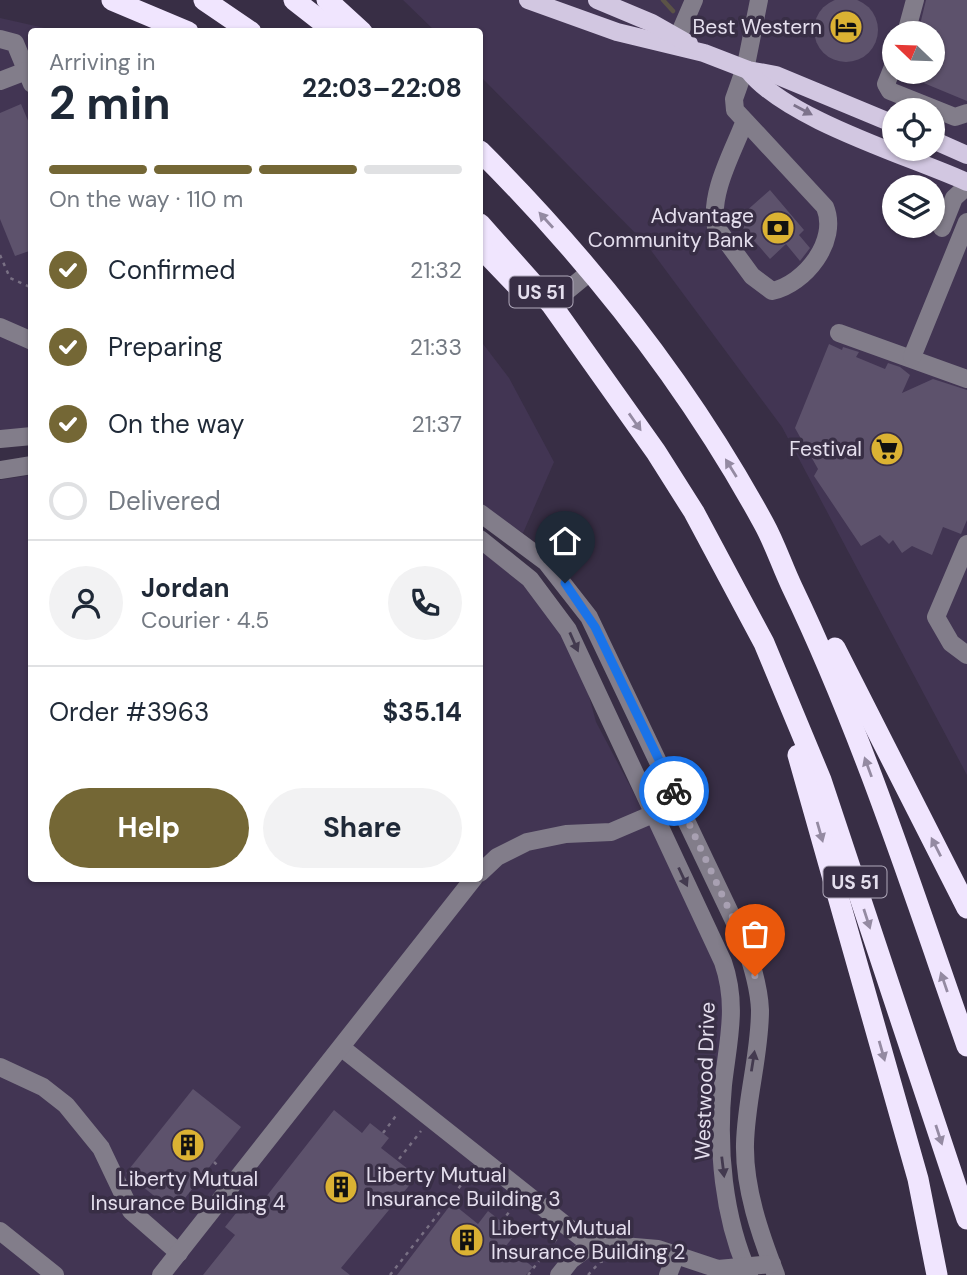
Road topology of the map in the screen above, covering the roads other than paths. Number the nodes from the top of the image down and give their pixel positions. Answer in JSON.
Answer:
{"nodes":[{"id":1,"x":112,"y":0,"type":"edge"},
{"id":2,"x":204,"y":0,"type":"edge"},
{"id":3,"x":293,"y":0,"type":"edge"},
{"id":4,"x":327,"y":0,"type":"edge"},
{"id":5,"x":528,"y":0,"type":"edge"},
{"id":6,"x":591,"y":0,"type":"edge"},
{"id":7,"x":597,"y":0,"type":"edge"},
{"id":8,"x":694,"y":0,"type":"edge"},
{"id":9,"x":759,"y":0,"type":"edge"},
{"id":10,"x":915,"y":0,"type":"edge"},
{"id":11,"x":583,"y":21,"type":"junction"},
{"id":12,"x":909,"y":21,"type":"edge"},
{"id":13,"x":178,"y":28,"type":"edge"},
{"id":14,"x":245,"y":28,"type":"edge"},
{"id":15,"x":330,"y":28,"type":"edge"},
{"id":16,"x":358,"y":28,"type":"edge"},
{"id":17,"x":678,"y":37,"type":"junction"},
{"id":18,"x":0,"y":39,"type":"edge"},
{"id":19,"x":704,"y":53,"type":"junction"},
{"id":20,"x":747,"y":70,"type":"junction"},
{"id":21,"x":28,"y":76,"type":"edge"},
{"id":22,"x":28,"y":78,"type":"edge"},
{"id":23,"x":0,"y":81,"type":"edge"},
{"id":24,"x":886,"y":84,"type":"edge"},
{"id":25,"x":967,"y":113,"type":"edge"},
{"id":26,"x":882,"y":119,"type":"edge"},
{"id":27,"x":744,"y":122,"type":"junction"},
{"id":28,"x":945,"y":146,"type":"edge"},
{"id":29,"x":483,"y":154,"type":"edge"},
{"id":30,"x":967,"y":155,"type":"edge"},
{"id":31,"x":967,"y":184,"type":"edge"},
{"id":32,"x":945,"y":220,"type":"edge"},
{"id":33,"x":967,"y":222,"type":"edge"},
{"id":34,"x":483,"y":227,"type":"edge"},
{"id":35,"x":483,"y":250,"type":"edge"},
{"id":36,"x":591,"y":271,"type":"junction"},
{"id":37,"x":551,"y":303,"type":"junction"},
{"id":38,"x":0,"y":327,"type":"edge"},
{"id":39,"x":839,"y":333,"type":"dead end"},
{"id":40,"x":28,"y":339,"type":"edge"},
{"id":41,"x":912,"y":357,"type":"junction"},
{"id":42,"x":596,"y":366,"type":"junction"},
{"id":43,"x":967,"y":379,"type":"edge"},
{"id":44,"x":28,"y":436,"type":"edge"},
{"id":45,"x":0,"y":439,"type":"edge"},
{"id":46,"x":28,"y":466,"type":"edge"},
{"id":47,"x":0,"y":470,"type":"edge"},
{"id":48,"x":483,"y":515,"type":"edge"},
{"id":49,"x":765,"y":527,"type":"junction"},
{"id":50,"x":483,"y":541,"type":"edge"},
{"id":51,"x":967,"y":544,"type":"edge"},
{"id":52,"x":733,"y":583,"type":"junction"},
{"id":53,"x":967,"y":655,"type":"edge"},
{"id":54,"x":680,"y":803,"type":"junction"},
{"id":55,"x":654,"y":815,"type":"junction"},
{"id":56,"x":483,"y":870,"type":"edge"},
{"id":57,"x":471,"y":882,"type":"edge"},
{"id":58,"x":967,"y":908,"type":"edge"},
{"id":59,"x":967,"y":1046,"type":"edge"},
{"id":60,"x":342,"y":1048,"type":"junction"},
{"id":61,"x":0,"y":1067,"type":"edge"},
{"id":62,"x":957,"y":1190,"type":"junction"},
{"id":63,"x":967,"y":1219,"type":"edge"},
{"id":64,"x":967,"y":1227,"type":"edge"},
{"id":65,"x":0,"y":1231,"type":"edge"},
{"id":66,"x":593,"y":1244,"type":"junction"},
{"id":67,"x":179,"y":1253,"type":"junction"},
{"id":68,"x":676,"y":1255,"type":"junction"},
{"id":69,"x":774,"y":1269,"type":"edge"},
{"id":70,"x":747,"y":1271,"type":"edge"},
{"id":71,"x":55,"y":1275,"type":"edge"},
{"id":72,"x":161,"y":1275,"type":"edge"},
{"id":73,"x":559,"y":1275,"type":"edge"},
{"id":74,"x":668,"y":1275,"type":"edge"},
{"id":75,"x":937,"y":1275,"type":"edge"}],
"edges":[{"from":1,"to":13,"type":"highway"},
{"from":2,"to":14,"type":"highway"},
{"from":3,"to":15,"type":"highway"},
{"from":4,"to":16,"type":"highway"},
{"from":5,"to":11,"type":"main road"},
{"from":6,"to":11,"type":"street"},
{"from":7,"to":17,"type":"main road"},
{"from":8,"to":17,"type":"street"},
{"from":9,"to":20,"type":"street"},
{"from":10,"to":12,"type":"street"},
{"from":11,"to":19,"type":"main road"},
{"from":17,"to":19,"type":"main road"},
{"from":18,"to":21,"type":"street"},
{"from":19,"to":20,"type":"main road"},
{"from":20,"to":26,"type":"main road"},
{"from":20,"to":27,"type":"street"},
{"from":20,"to":31,"type":"main road","one_way":true},
{"from":22,"to":23,"type":"street"},
{"from":24,"to":25,"type":"street"},
{"from":27,"to":27,"type":"street"},
{"from":28,"to":30,"type":"main road"},
{"from":36,"to":29,"type":"highway","number":"US 51","one_way":true},
{"from":31,"to":32,"type":"street"},
{"from":33,"to":41,"type":"street"},
{"from":34,"to":37,"type":"highway","number":"US 51"},
{"from":35,"to":42,"type":"highway"},
{"from":36,"to":37,"type":"street"},
{"from":49,"to":36,"type":"highway","number":"US 51","one_way":true},
{"from":37,"to":42,"type":"highway","number":"US 51"},
{"from":38,"to":40,"type":"street"},
{"from":39,"to":41,"type":"street"},
{"from":41,"to":43,"type":"street"},
{"from":42,"to":52,"type":"highway","number":"US 51","one_way":true},
{"from":44,"to":45,"type":"street"},
{"from":46,"to":47,"type":"street"},
{"from":48,"to":54,"type":"street","name":"Westwood Drive"},
{"from":58,"to":49,"type":"highway","one_way":true},
{"from":59,"to":49,"type":"highway","number":"US 51","one_way":true},
{"from":50,"to":55,"type":"street","name":"Westwood Drive","one_way":true},
{"from":51,"to":53,"type":"street"},
{"from":52,"to":62,"type":"highway","number":"US 51","one_way":true},
{"from":52,"to":75,"type":"highway","one_way":true},
{"from":54,"to":55,"type":"street"},
{"from":69,"to":54,"type":"street","name":"Westwood Drive","one_way":true},
{"from":55,"to":56,"type":"street"},
{"from":55,"to":70,"type":"street","name":"Westwood Drive","one_way":true},
{"from":57,"to":60,"type":"street"},
{"from":60,"to":66,"type":"street"},
{"from":60,"to":67,"type":"street"},
{"from":61,"to":67,"type":"street"},
{"from":62,"to":63,"type":"highway","number":"US 51"},
{"from":62,"to":64,"type":"highway"},
{"from":65,"to":71,"type":"street"},
{"from":66,"to":68,"type":"street"},
{"from":66,"to":73,"type":"street"},
{"from":67,"to":72,"type":"street"},
{"from":68,"to":70,"type":"street"},
{"from":68,"to":74,"type":"street"},
{"from":69,"to":70,"type":"street"}]}
